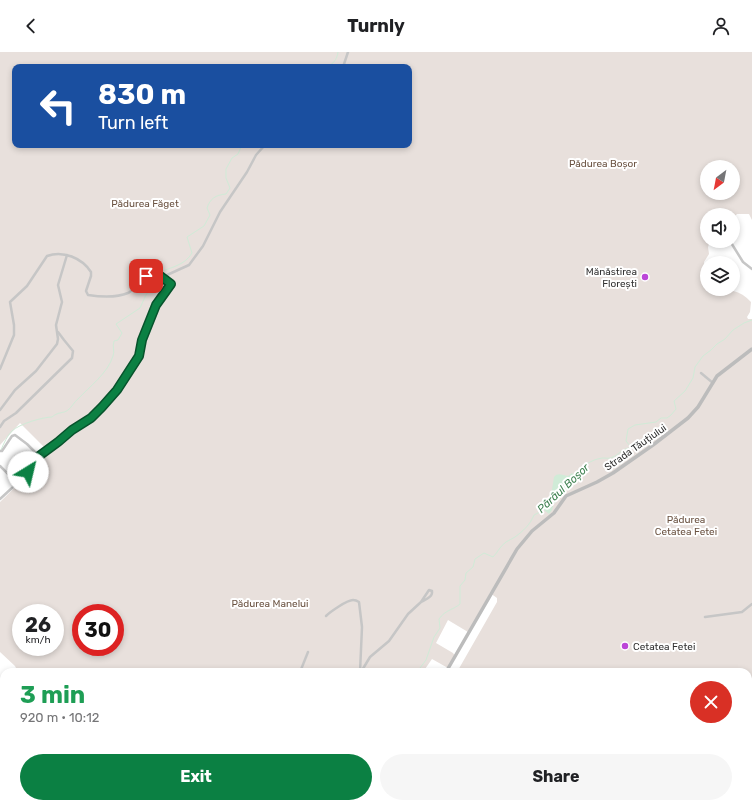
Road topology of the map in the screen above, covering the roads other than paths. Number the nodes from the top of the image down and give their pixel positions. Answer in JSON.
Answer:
{"nodes":[{"id":1,"x":348,"y":52,"type":"edge"},
{"id":2,"x":344,"y":64,"type":"edge"},
{"id":3,"x":262,"y":148,"type":"edge"},
{"id":4,"x":735,"y":248,"type":"edge"},
{"id":5,"x":67,"y":255,"type":"junction"},
{"id":6,"x":752,"y":269,"type":"edge"},
{"id":7,"x":159,"y":275,"type":"junction"},
{"id":8,"x":56,"y":328,"type":"junction"},
{"id":9,"x":752,"y":349,"type":"edge"},
{"id":10,"x":0,"y":369,"type":"edge"},
{"id":11,"x":701,"y":374,"type":"dead end"},
{"id":12,"x":713,"y":383,"type":"junction"},
{"id":13,"x":0,"y":410,"type":"edge"},
{"id":14,"x":0,"y":427,"type":"edge"},
{"id":15,"x":1,"y":452,"type":"edge"},
{"id":16,"x":39,"y":456,"type":"junction"},
{"id":17,"x":0,"y":466,"type":"edge"},
{"id":18,"x":17,"y":484,"type":"junction"},
{"id":19,"x":0,"y":499,"type":"edge"},
{"id":20,"x":421,"y":602,"type":"junction"},
{"id":21,"x":752,"y":604,"type":"edge"},
{"id":22,"x":326,"y":616,"type":"dead end"},
{"id":23,"x":705,"y":617,"type":"dead end"},
{"id":24,"x":308,"y":652,"type":"dead end"},
{"id":25,"x":302,"y":668,"type":"edge"},
{"id":26,"x":361,"y":668,"type":"edge"},
{"id":27,"x":363,"y":668,"type":"edge"},
{"id":28,"x":448,"y":668,"type":"edge"}],
"edges":[{"from":1,"to":2,"type":"street"},
{"from":3,"to":7,"type":"street"},
{"from":4,"to":6,"type":"street"},
{"from":5,"to":7,"type":"street"},
{"from":5,"to":8,"type":"street"},
{"from":5,"to":10,"type":"street"},
{"from":7,"to":16,"type":"street"},
{"from":8,"to":13,"type":"street"},
{"from":8,"to":14,"type":"street"},
{"from":9,"to":12,"type":"main road","name":"Strada Tăuțiului"},
{"from":11,"to":12,"type":"street"},
{"from":12,"to":28,"type":"main road","name":"Strada Tăuțiului"},
{"from":15,"to":16,"type":"street"},
{"from":16,"to":18,"type":"street"},
{"from":17,"to":18,"type":"street"},
{"from":18,"to":19,"type":"street"},
{"from":20,"to":20,"type":"street"},
{"from":20,"to":27,"type":"street"},
{"from":21,"to":23,"type":"street"},
{"from":22,"to":26,"type":"street"},
{"from":24,"to":25,"type":"street"}]}
